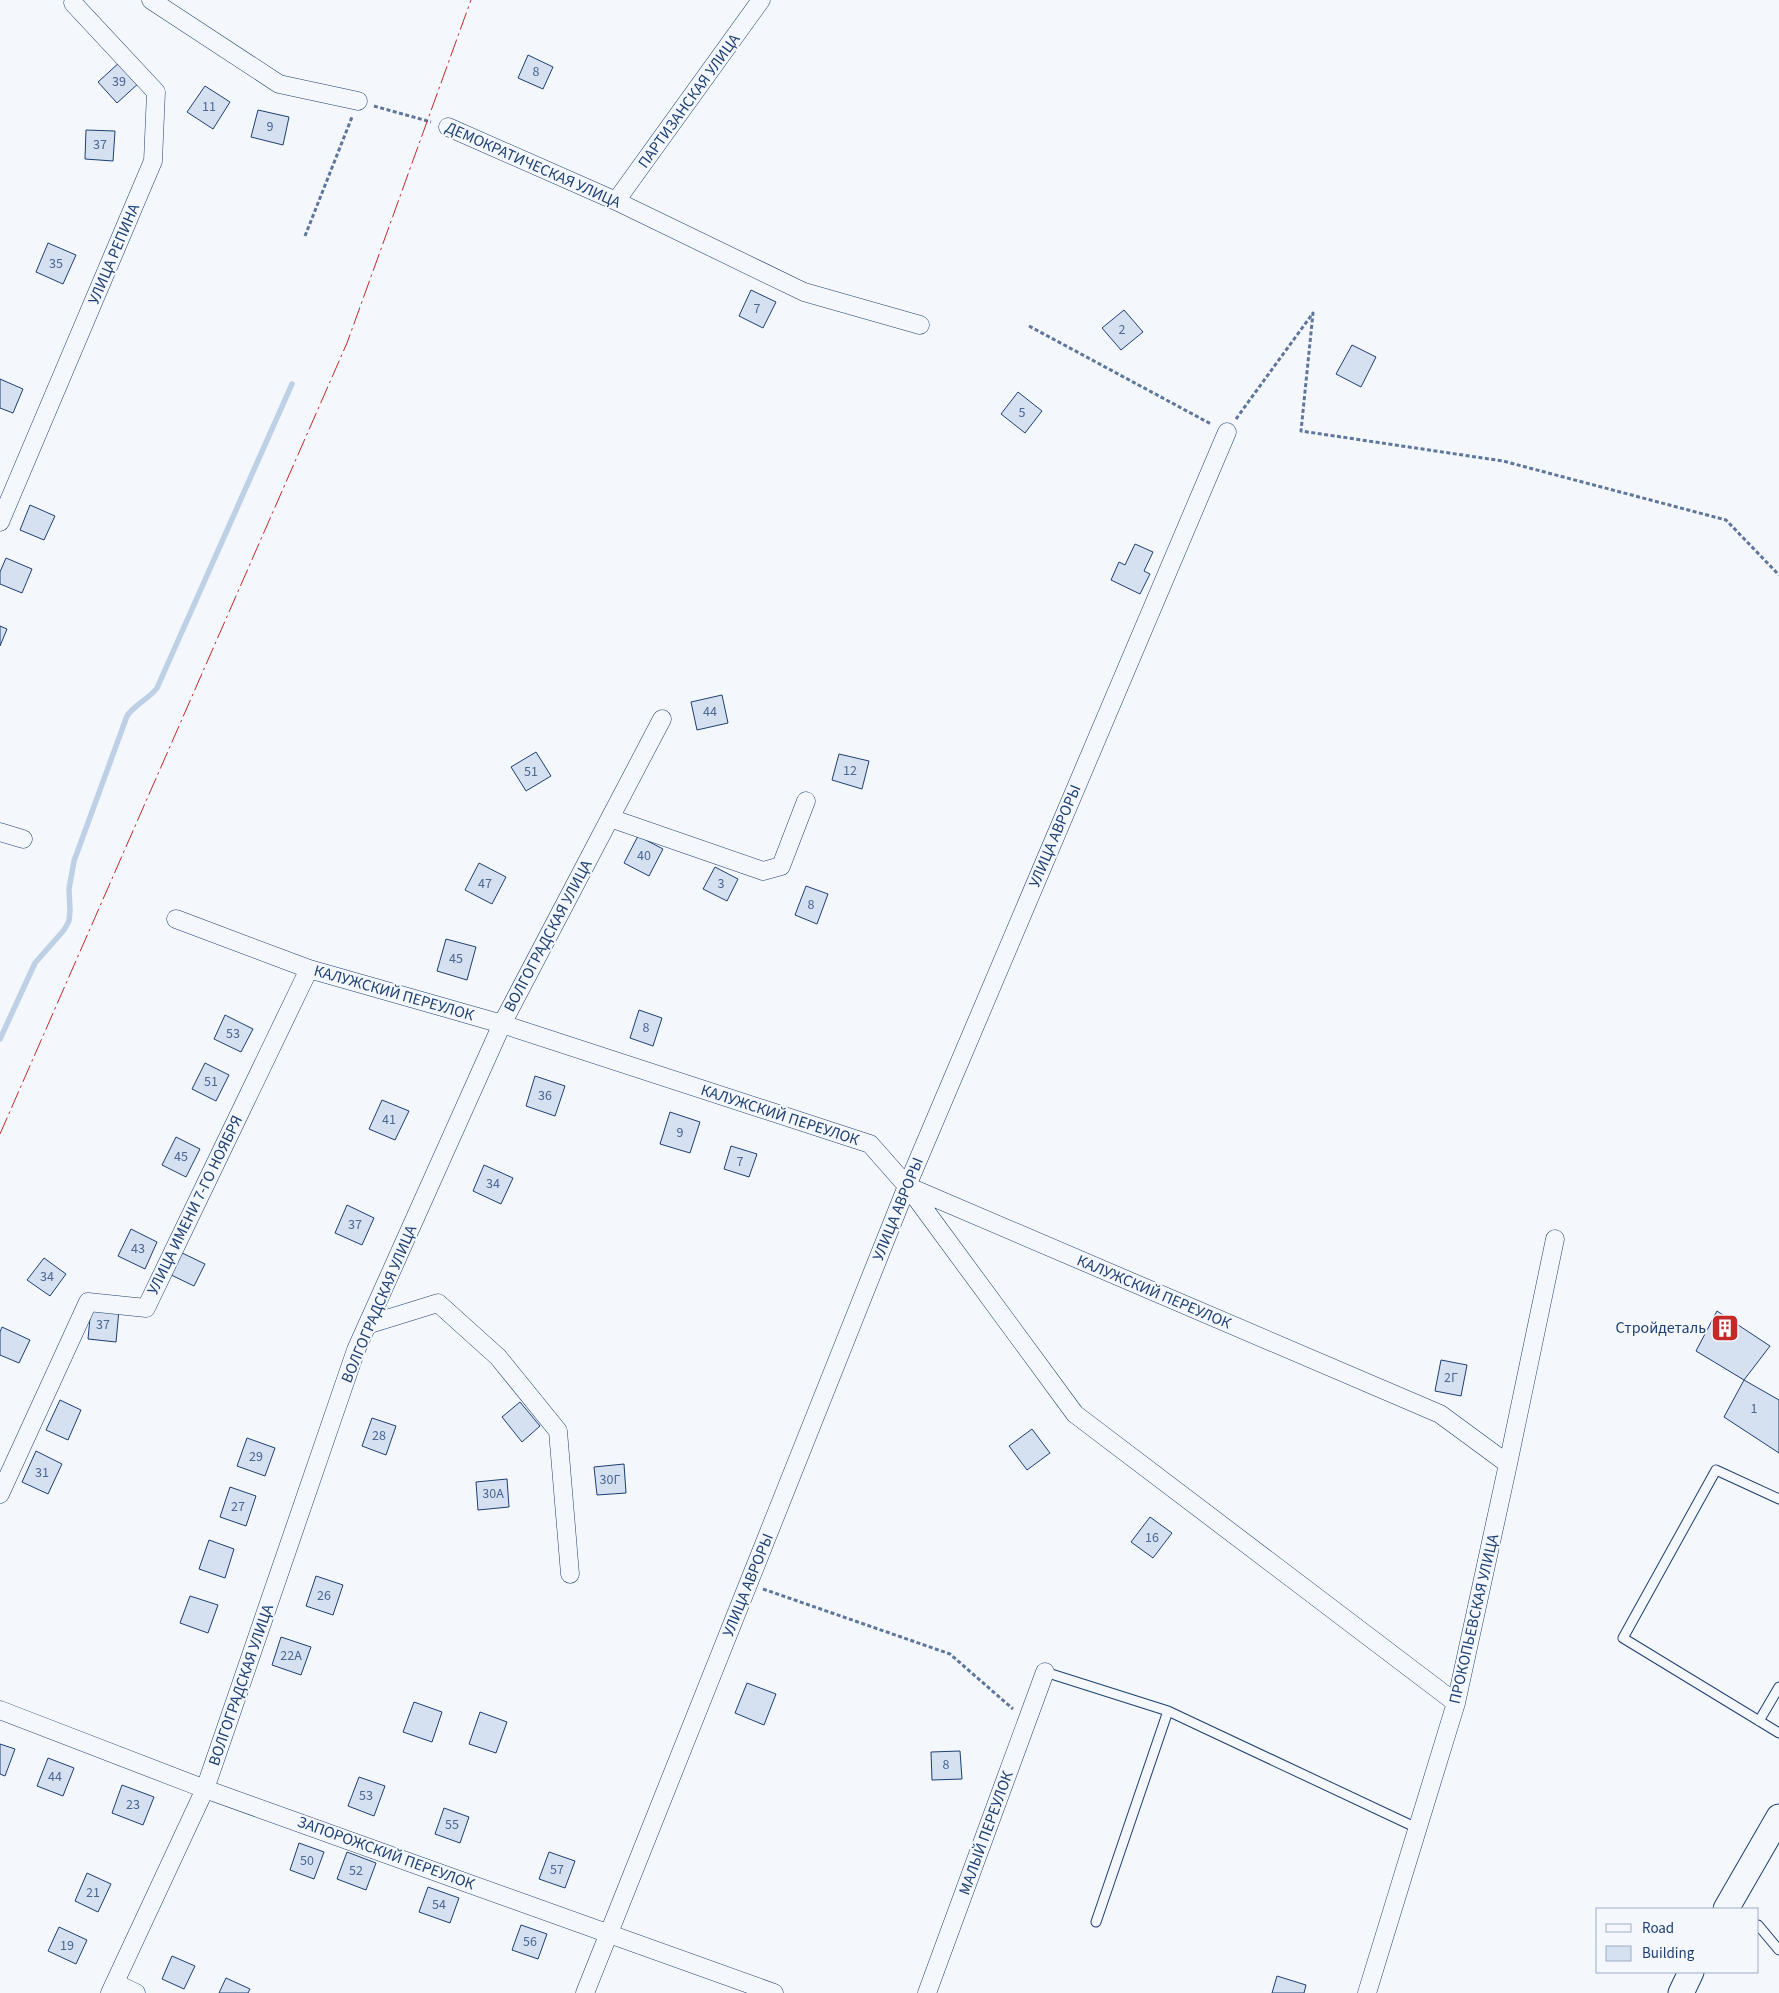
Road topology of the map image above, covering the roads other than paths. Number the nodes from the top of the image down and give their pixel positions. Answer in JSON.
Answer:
{"nodes":[{"id":1,"x":151,"y":0,"type":"edge"},
{"id":2,"x":762,"y":0,"type":"edge"},
{"id":3,"x":73,"y":1,"type":"edge"},
{"id":4,"x":358,"y":101,"type":"road end"},
{"id":5,"x":448,"y":127,"type":"road end"},
{"id":6,"x":616,"y":201,"type":"junction"},
{"id":7,"x":920,"y":325,"type":"dead end"},
{"id":8,"x":1226,"y":432,"type":"road end"},
{"id":9,"x":0,"y":522,"type":"edge"},
{"id":10,"x":662,"y":719,"type":"dead end"},
{"id":11,"x":806,"y":802,"type":"dead end"},
{"id":12,"x":610,"y":818,"type":"junction"},
{"id":13,"x":0,"y":832,"type":"edge"},
{"id":14,"x":23,"y":839,"type":"dead end"},
{"id":15,"x":176,"y":919,"type":"dead end"},
{"id":16,"x":310,"y":969,"type":"junction"},
{"id":17,"x":502,"y":1024,"type":"junction"},
{"id":18,"x":907,"y":1186,"type":"junction"},
{"id":19,"x":1555,"y":1238,"type":"dead end"},
{"id":20,"x":367,"y":1325,"type":"junction"},
{"id":21,"x":1508,"y":1464,"type":"junction"},
{"id":22,"x":0,"y":1494,"type":"edge"},
{"id":23,"x":1779,"y":1500,"type":"edge"},
{"id":24,"x":570,"y":1574,"type":"dead end"},
{"id":25,"x":1045,"y":1672,"type":"joint"},
{"id":26,"x":1779,"y":1687,"type":"edge"},
{"id":27,"x":1456,"y":1703,"type":"junction"},
{"id":28,"x":0,"y":1710,"type":"edge"},
{"id":29,"x":1168,"y":1711,"type":"junction"},
{"id":30,"x":1759,"y":1721,"type":"junction"},
{"id":31,"x":1779,"y":1733,"type":"edge"},
{"id":32,"x":205,"y":1789,"type":"junction"},
{"id":33,"x":1779,"y":1817,"type":"edge"},
{"id":34,"x":1417,"y":1828,"type":"junction"},
{"id":35,"x":1733,"y":1903,"type":"edge"},
{"id":36,"x":1096,"y":1922,"type":"dead end"},
{"id":37,"x":1759,"y":1926,"type":"edge"},
{"id":38,"x":609,"y":1933,"type":"junction"},
{"id":39,"x":1779,"y":1950,"type":"edge"},
{"id":40,"x":1691,"y":1973,"type":"edge"},
{"id":41,"x":112,"y":1988,"type":"edge"},
{"id":42,"x":136,"y":1993,"type":"edge"},
{"id":43,"x":586,"y":1993,"type":"edge"},
{"id":44,"x":774,"y":1993,"type":"edge"},
{"id":45,"x":927,"y":1993,"type":"edge"},
{"id":46,"x":1367,"y":1993,"type":"edge"},
{"id":47,"x":1681,"y":1993,"type":"edge"}],
"edges":[{"from":1,"to":4,"type":"street"},
{"from":2,"to":6,"type":"street","name":"ПАРТИЗАНСКАЯ УЛИЦА"},
{"from":3,"to":9,"type":"street","name":"УЛИЦА РЕПИНА"},
{"from":5,"to":6,"type":"street","name":"ДЕМОКРАТИЧЕСКАЯ УЛИЦА"},
{"from":6,"to":7,"type":"street","name":"ДЕМОКРАТИЧЕСКАЯ УЛИЦА"},
{"from":8,"to":18,"type":"street","name":"УЛИЦА АВРОРЫ"},
{"from":10,"to":12,"type":"street","name":"ВОЛГОГРАДСКАЯ УЛИЦА"},
{"from":11,"to":12,"type":"street"},
{"from":12,"to":17,"type":"street","name":"ВОЛГОГРАДСКАЯ УЛИЦА"},
{"from":13,"to":14,"type":"street"},
{"from":15,"to":16,"type":"street","name":"КАЛУЖСКИЙ ПЕРЕУЛОК"},
{"from":16,"to":17,"type":"street","name":"КАЛУЖСКИЙ ПЕРЕУЛОК"},
{"from":16,"to":22,"type":"street","name":"УЛИЦА ИМЕНИ 7-ГО НОЯБРЯ"},
{"from":17,"to":18,"type":"street","name":"КАЛУЖСКИЙ ПЕРЕУЛОК"},
{"from":17,"to":20,"type":"street","name":"ВОЛГОГРАДСКАЯ УЛИЦА"},
{"from":18,"to":21,"type":"street","name":"КАЛУЖСКИЙ ПЕРЕУЛОК"},
{"from":18,"to":27,"type":"street"},
{"from":18,"to":38,"type":"street","name":"УЛИЦА АВРОРЫ"},
{"from":19,"to":21,"type":"street","name":"ПРОКОПЬЕВСКАЯ УЛИЦА"},
{"from":20,"to":24,"type":"street"},
{"from":20,"to":32,"type":"street","name":"ВОЛГОГРАДСКАЯ УЛИЦА"},
{"from":21,"to":27,"type":"street","name":"ПРОКОПЬЕВСКАЯ УЛИЦА"},
{"from":23,"to":30,"type":"lane"},
{"from":25,"to":29,"type":"lane"},
{"from":25,"to":45,"type":"street","name":"МАЛЫЙ ПЕРЕУЛОК"},
{"from":26,"to":30,"type":"lane"},
{"from":27,"to":34,"type":"street","name":"ПРОКОПЬЕВСКАЯ УЛИЦА"},
{"from":28,"to":32,"type":"street","name":"ЗАПОРОЖСКИЙ ПЕРЕУЛОК"},
{"from":29,"to":34,"type":"lane"},
{"from":29,"to":36,"type":"lane"},
{"from":30,"to":31,"type":"lane"},
{"from":32,"to":38,"type":"street","name":"ЗАПОРОЖСКИЙ ПЕРЕУЛОК"},
{"from":32,"to":41,"type":"street","name":"ВОЛГОГРАДСКАЯ УЛИЦА"},
{"from":33,"to":35,"type":"main road"},
{"from":34,"to":46,"type":"street","name":"ПРОКОПЬЕВСКАЯ УЛИЦА"},
{"from":37,"to":39,"type":"lane"},
{"from":38,"to":43,"type":"street","name":"УЛИЦА АВРОРЫ"},
{"from":38,"to":44,"type":"street","name":"ЗАПОРОЖСКИЙ ПЕРЕУЛОК"},
{"from":40,"to":47,"type":"main road"},
{"from":41,"to":42,"type":"street"}]}
